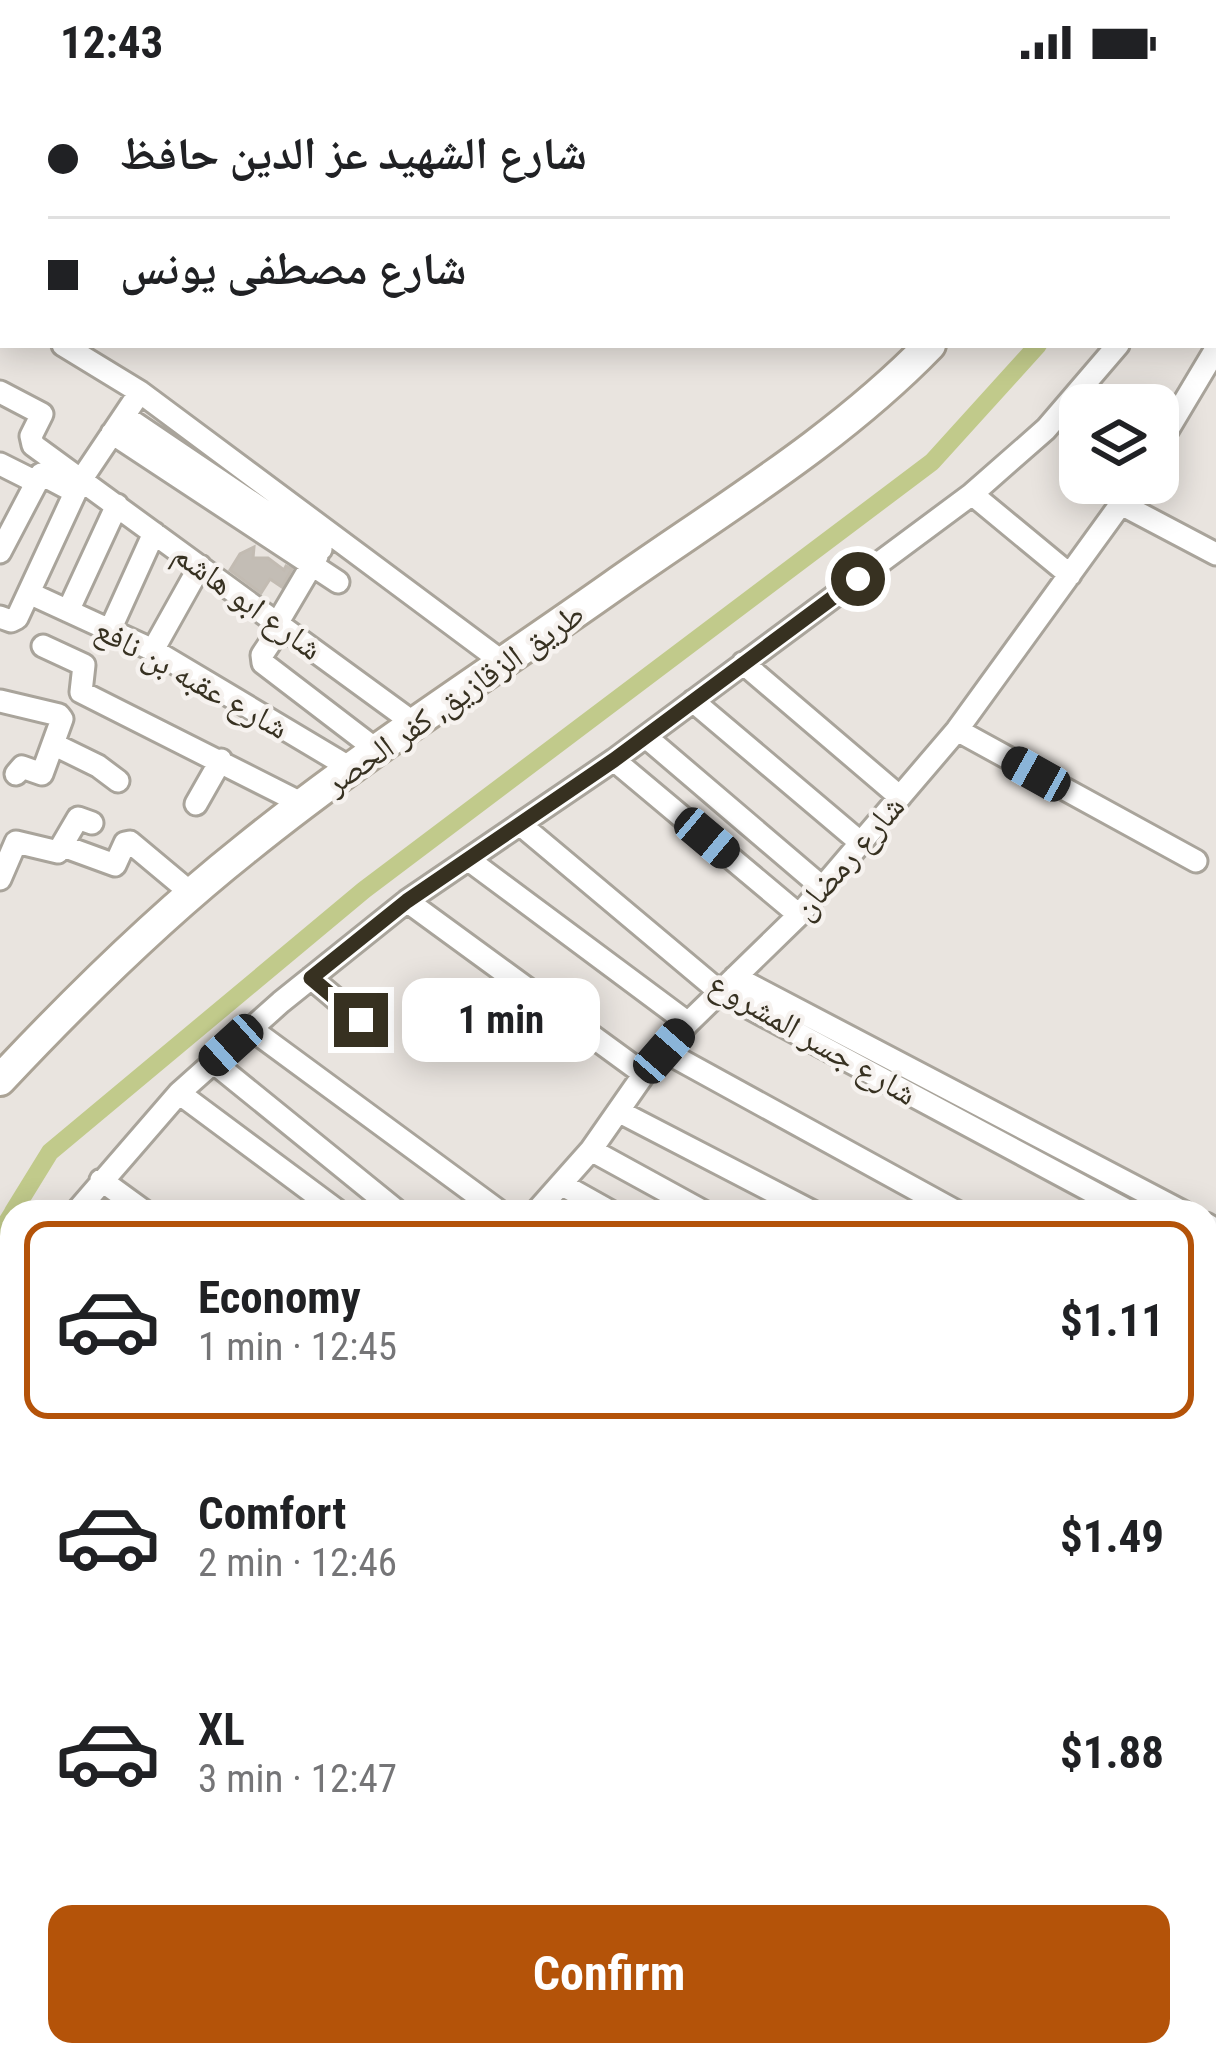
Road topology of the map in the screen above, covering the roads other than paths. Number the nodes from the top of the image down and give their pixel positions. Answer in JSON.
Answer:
{"nodes":[{"id":1,"x":69,"y":348,"type":"edge"},
{"id":2,"x":928,"y":348,"type":"edge"},
{"id":3,"x":1115,"y":348,"type":"edge"},
{"id":4,"x":1216,"y":349,"type":"edge"},
{"id":5,"x":0,"y":392,"type":"edge"},
{"id":6,"x":140,"y":392,"type":"junction"},
{"id":7,"x":1179,"y":411,"type":"edge"},
{"id":8,"x":118,"y":424,"type":"junction"},
{"id":9,"x":0,"y":464,"type":"edge"},
{"id":10,"x":36,"y":482,"type":"junction"},
{"id":11,"x":78,"y":486,"type":"junction"},
{"id":12,"x":972,"y":494,"type":"junction"},
{"id":13,"x":116,"y":506,"type":"junction"},
{"id":14,"x":1123,"y":506,"type":"joint"},
{"id":15,"x":154,"y":532,"type":"junction"},
{"id":16,"x":321,"y":548,"type":"junction"},
{"id":17,"x":0,"y":552,"type":"edge"},
{"id":18,"x":1216,"y":554,"type":"edge"},
{"id":19,"x":200,"y":566,"type":"junction"},
{"id":20,"x":1070,"y":574,"type":"junction"},
{"id":21,"x":338,"y":582,"type":"dead end"},
{"id":22,"x":28,"y":593,"type":"junction"},
{"id":23,"x":68,"y":611,"type":"junction"},
{"id":24,"x":9,"y":617,"type":"edge"},
{"id":25,"x":280,"y":624,"type":"junction"},
{"id":26,"x":110,"y":630,"type":"junction"},
{"id":27,"x":43,"y":646,"type":"dead end"},
{"id":28,"x":153,"y":650,"type":"junction"},
{"id":29,"x":504,"y":663,"type":"junction"},
{"id":30,"x":743,"y":664,"type":"junction"},
{"id":31,"x":0,"y":701,"type":"edge"},
{"id":32,"x":693,"y":701,"type":"junction"},
{"id":33,"x":415,"y":724,"type":"junction"},
{"id":34,"x":957,"y":730,"type":"junction"},
{"id":35,"x":646,"y":737,"type":"junction"},
{"id":36,"x":53,"y":744,"type":"junction"},
{"id":37,"x":221,"y":760,"type":"junction"},
{"id":38,"x":365,"y":760,"type":"junction"},
{"id":39,"x":614,"y":760,"type":"junction"},
{"id":40,"x":16,"y":774,"type":"dead end"},
{"id":41,"x":118,"y":782,"type":"dead end"},
{"id":42,"x":900,"y":797,"type":"junction"},
{"id":43,"x":196,"y":805,"type":"dead end"},
{"id":44,"x":303,"y":805,"type":"junction"},
{"id":45,"x":92,"y":824,"type":"dead end"},
{"id":46,"x":521,"y":825,"type":"junction"},
{"id":47,"x":861,"y":843,"type":"junction"},
{"id":48,"x":63,"y":845,"type":"junction"},
{"id":49,"x":469,"y":860,"type":"junction"},
{"id":50,"x":1196,"y":862,"type":"dead end"},
{"id":51,"x":0,"y":878,"type":"edge"},
{"id":52,"x":823,"y":888,"type":"junction"},
{"id":53,"x":191,"y":893,"type":"junction"},
{"id":54,"x":407,"y":901,"type":"junction"},
{"id":55,"x":800,"y":915,"type":"junction"},
{"id":56,"x":311,"y":978,"type":"junction"},
{"id":57,"x":728,"y":984,"type":"junction"},
{"id":58,"x":361,"y":1020,"type":"dead end"},
{"id":59,"x":688,"y":1023,"type":"junction"},
{"id":60,"x":250,"y":1028,"type":"junction"},
{"id":61,"x":664,"y":1051,"type":"junction"},
{"id":62,"x":212,"y":1061,"type":"junction"},
{"id":63,"x":3,"y":1070,"type":"edge"},
{"id":64,"x":644,"y":1074,"type":"junction"},
{"id":65,"x":179,"y":1093,"type":"junction"},
{"id":66,"x":618,"y":1111,"type":"junction"},
{"id":67,"x":591,"y":1150,"type":"junction"},
{"id":68,"x":101,"y":1180,"type":"junction"},
{"id":69,"x":561,"y":1184,"type":"junction"},
{"id":70,"x":85,"y":1200,"type":"edge"},
{"id":71,"x":129,"y":1200,"type":"edge"},
{"id":72,"x":323,"y":1200,"type":"edge"},
{"id":73,"x":383,"y":1200,"type":"edge"},
{"id":74,"x":484,"y":1200,"type":"edge"},
{"id":75,"x":547,"y":1200,"type":"edge"},
{"id":76,"x":590,"y":1200,"type":"edge"},
{"id":77,"x":682,"y":1200,"type":"edge"},
{"id":78,"x":790,"y":1200,"type":"edge"},
{"id":79,"x":935,"y":1200,"type":"edge"},
{"id":80,"x":1109,"y":1200,"type":"edge"},
{"id":81,"x":1159,"y":1200,"type":"edge"}],
"edges":[{"from":1,"to":6,"type":"street"},
{"from":2,"to":29,"type":"main road","name":"طريق الزقازيق, كفر الحصر"},
{"from":3,"to":12,"type":"street"},
{"from":4,"to":7,"type":"street"},
{"from":5,"to":11,"type":"street","name":"شارع ابو هاشم"},
{"from":6,"to":8,"type":"street"},
{"from":6,"to":16,"type":"street"},
{"from":8,"to":11,"type":"street"},
{"from":8,"to":16,"type":"street"},
{"from":9,"to":10,"type":"street"},
{"from":10,"to":11,"type":"street"},
{"from":10,"to":17,"type":"street"},
{"from":11,"to":13,"type":"street","name":"شارع ابو هاشم"},
{"from":11,"to":22,"type":"street"},
{"from":12,"to":20,"type":"street"},
{"from":12,"to":30,"type":"street"},
{"from":13,"to":15,"type":"street","name":"شارع ابو هاشم"},
{"from":13,"to":23,"type":"street"},
{"from":14,"to":18,"type":"street"},
{"from":14,"to":20,"type":"street","name":"شارع رمضان"},
{"from":15,"to":19,"type":"street","name":"شارع ابو هاشم"},
{"from":15,"to":26,"type":"street"},
{"from":16,"to":21,"type":"street"},
{"from":16,"to":25,"type":"street"},
{"from":16,"to":29,"type":"street"},
{"from":19,"to":25,"type":"street","name":"شارع ابو هاشم"},
{"from":19,"to":28,"type":"street"},
{"from":20,"to":34,"type":"street","name":"شارع رمضان"},
{"from":22,"to":23,"type":"street","name":"شارع عقبه بن نافع"},
{"from":22,"to":24,"type":"street"},
{"from":23,"to":26,"type":"street","name":"شارع عقبه بن نافع"},
{"from":25,"to":33,"type":"street","name":"شارع ابو هاشم"},
{"from":25,"to":38,"type":"street"},
{"from":26,"to":28,"type":"street","name":"شارع عقبه بن نافع"},
{"from":27,"to":37,"type":"street"},
{"from":28,"to":38,"type":"street","name":"شارع عقبه بن نافع"},
{"from":29,"to":33,"type":"main road","name":"طريق الزقازيق, كفر الحصر"},
{"from":30,"to":32,"type":"street"},
{"from":30,"to":42,"type":"street"},
{"from":31,"to":36,"type":"street"},
{"from":32,"to":35,"type":"street"},
{"from":32,"to":47,"type":"street"},
{"from":33,"to":38,"type":"main road","name":"طريق الزقازيق, كفر الحصر"},
{"from":34,"to":42,"type":"street","name":"شارع رمضان"},
{"from":34,"to":50,"type":"street"},
{"from":35,"to":39,"type":"street"},
{"from":35,"to":52,"type":"street"},
{"from":36,"to":40,"type":"street"},
{"from":36,"to":41,"type":"street"},
{"from":37,"to":43,"type":"street"},
{"from":37,"to":44,"type":"street"},
{"from":38,"to":44,"type":"main road","name":"طريق الزقازيق, كفر الحصر"},
{"from":39,"to":46,"type":"street"},
{"from":39,"to":55,"type":"street"},
{"from":42,"to":47,"type":"street","name":"شارع رمضان"},
{"from":44,"to":53,"type":"main road","name":"طريق الزقازيق, كفر الحصر"},
{"from":45,"to":48,"type":"street"},
{"from":46,"to":49,"type":"street"},
{"from":46,"to":57,"type":"street","name":"شارع جسر المشروع"},
{"from":47,"to":52,"type":"street","name":"شارع رمضان"},
{"from":48,"to":51,"type":"street"},
{"from":48,"to":53,"type":"street"},
{"from":49,"to":54,"type":"street"},
{"from":49,"to":59,"type":"street"},
{"from":52,"to":55,"type":"street","name":"شارع رمضان"},
{"from":53,"to":63,"type":"main road","name":"طريق الزقازيق, كفر الحصر"},
{"from":54,"to":56,"type":"street"},
{"from":54,"to":64,"type":"street"},
{"from":55,"to":57,"type":"street","name":"شارع رمضان"},
{"from":56,"to":58,"type":"street"},
{"from":56,"to":60,"type":"street"},
{"from":57,"to":59,"type":"street","name":"شارع رمضان"},
{"from":57,"to":80,"type":"street","name":"شارع جسر المشروع"},
{"from":57,"to":81,"type":"street","name":"شارع جسر المشروع"},
{"from":59,"to":61,"type":"street","name":"شارع رمضان"},
{"from":60,"to":62,"type":"street"},
{"from":60,"to":74,"type":"street"},
{"from":61,"to":64,"type":"street","name":"شارع رمضان"},
{"from":61,"to":79,"type":"street"},
{"from":62,"to":65,"type":"street"},
{"from":62,"to":73,"type":"street"},
{"from":64,"to":66,"type":"street","name":"شارع رمضان"},
{"from":65,"to":68,"type":"street"},
{"from":65,"to":72,"type":"street"},
{"from":66,"to":67,"type":"street","name":"شارع رمضان"},
{"from":66,"to":78,"type":"street"},
{"from":67,"to":69,"type":"street","name":"شارع رمضان"},
{"from":67,"to":77,"type":"street"},
{"from":68,"to":70,"type":"street"},
{"from":68,"to":71,"type":"street"},
{"from":69,"to":75,"type":"street","name":"شارع رمضان"},
{"from":69,"to":76,"type":"street"}]}
